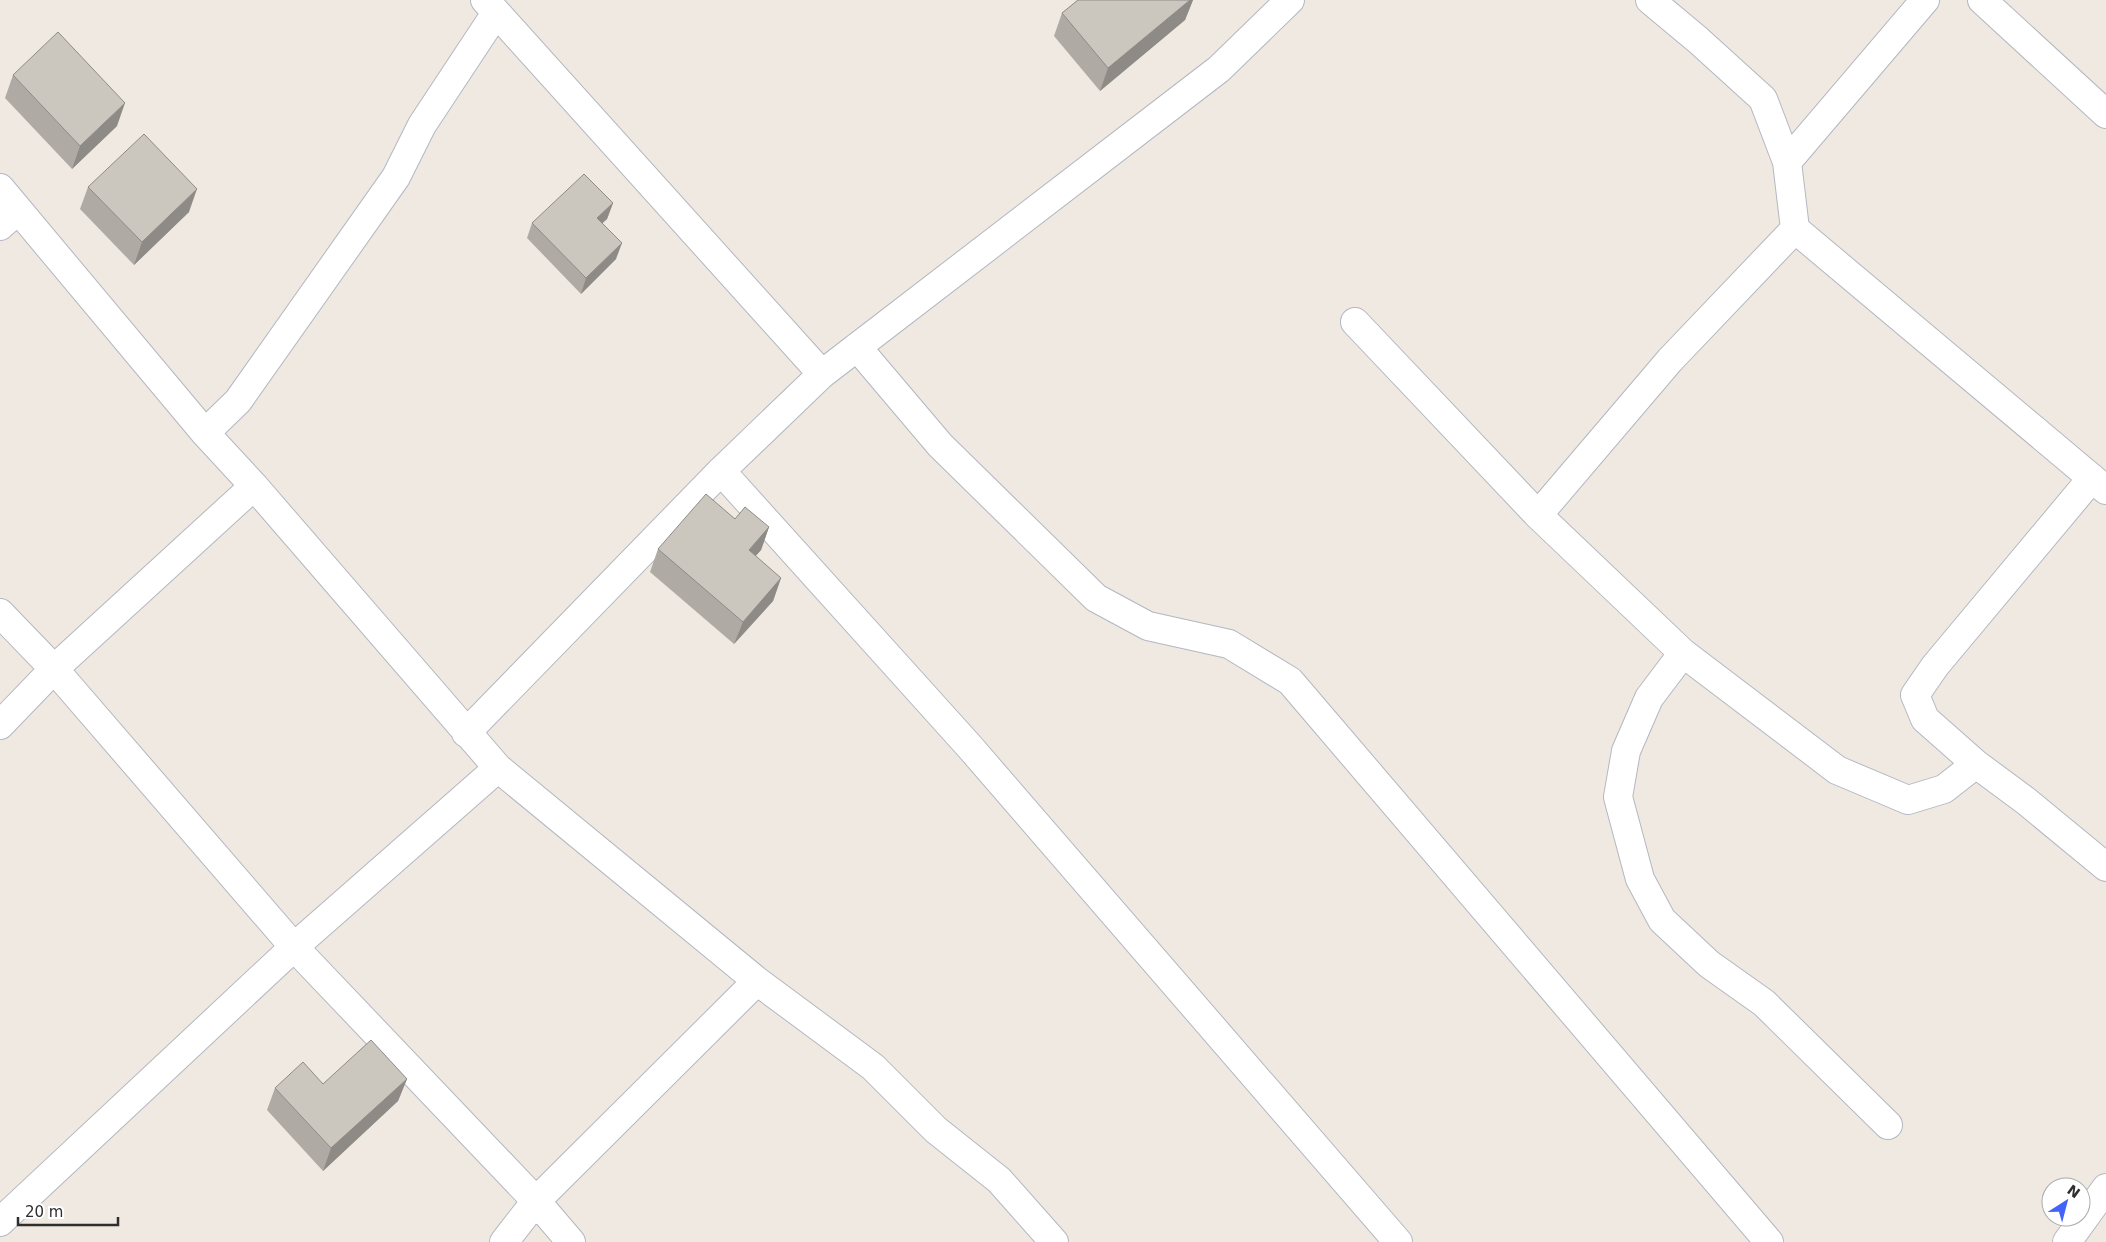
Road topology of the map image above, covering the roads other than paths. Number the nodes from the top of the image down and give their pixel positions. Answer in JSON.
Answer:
{"nodes":[{"id":1,"x":1290,"y":0,"type":"edge"},
{"id":2,"x":1650,"y":0,"type":"edge"},
{"id":3,"x":1925,"y":0,"type":"edge"},
{"id":4,"x":1982,"y":0,"type":"edge"},
{"id":5,"x":490,"y":6,"type":"edge"},
{"id":6,"x":2106,"y":114,"type":"edge"},
{"id":7,"x":1787,"y":162,"type":"junction"},
{"id":8,"x":0,"y":188,"type":"edge"},
{"id":9,"x":9,"y":218,"type":"edge"},
{"id":10,"x":1795,"y":229,"type":"junction"},
{"id":11,"x":1355,"y":322,"type":"dead end"},
{"id":12,"x":857,"y":347,"type":"junction"},
{"id":13,"x":822,"y":374,"type":"junction"},
{"id":14,"x":205,"y":433,"type":"junction"},
{"id":15,"x":721,"y":471,"type":"junction"},
{"id":16,"x":2099,"y":484,"type":"edge"},
{"id":17,"x":254,"y":486,"type":"junction"},
{"id":18,"x":1538,"y":514,"type":"junction"},
{"id":19,"x":0,"y":613,"type":"edge"},
{"id":20,"x":1683,"y":653,"type":"junction"},
{"id":21,"x":54,"y":668,"type":"junction"},
{"id":22,"x":0,"y":725,"type":"edge"},
{"id":23,"x":466,"y":733,"type":"junction"},
{"id":24,"x":1976,"y":764,"type":"junction"},
{"id":25,"x":498,"y":768,"type":"junction"},
{"id":26,"x":2106,"y":867,"type":"edge"},
{"id":27,"x":294,"y":947,"type":"junction"},
{"id":28,"x":757,"y":981,"type":"junction"},
{"id":29,"x":1888,"y":1125,"type":"dead end"},
{"id":30,"x":2106,"y":1188,"type":"edge"},
{"id":31,"x":536,"y":1201,"type":"junction"},
{"id":32,"x":0,"y":1222,"type":"edge"},
{"id":33,"x":504,"y":1242,"type":"edge"},
{"id":34,"x":571,"y":1242,"type":"edge"},
{"id":35,"x":1054,"y":1242,"type":"edge"},
{"id":36,"x":1398,"y":1242,"type":"edge"},
{"id":37,"x":1769,"y":1242,"type":"edge"},
{"id":38,"x":2067,"y":1242,"type":"edge"}],
"edges":[{"from":1,"to":12,"type":"street"},
{"from":2,"to":7,"type":"street"},
{"from":3,"to":7,"type":"street"},
{"from":4,"to":6,"type":"street"},
{"from":5,"to":13,"type":"street"},
{"from":5,"to":14,"type":"street"},
{"from":7,"to":10,"type":"street"},
{"from":8,"to":9,"type":"street"},
{"from":9,"to":14,"type":"street"},
{"from":10,"to":16,"type":"street"},
{"from":10,"to":18,"type":"street"},
{"from":11,"to":18,"type":"street"},
{"from":12,"to":13,"type":"street"},
{"from":12,"to":37,"type":"street"},
{"from":13,"to":15,"type":"street"},
{"from":14,"to":17,"type":"street"},
{"from":15,"to":23,"type":"street"},
{"from":15,"to":36,"type":"street"},
{"from":16,"to":24,"type":"street"},
{"from":17,"to":21,"type":"street"},
{"from":17,"to":23,"type":"street"},
{"from":18,"to":20,"type":"street"},
{"from":19,"to":21,"type":"street"},
{"from":20,"to":24,"type":"street"},
{"from":20,"to":29,"type":"street"},
{"from":21,"to":22,"type":"street"},
{"from":21,"to":27,"type":"street"},
{"from":23,"to":25,"type":"street"},
{"from":24,"to":26,"type":"street"},
{"from":25,"to":27,"type":"street"},
{"from":25,"to":28,"type":"street"},
{"from":27,"to":31,"type":"street"},
{"from":27,"to":32,"type":"street"},
{"from":28,"to":31,"type":"street"},
{"from":28,"to":35,"type":"street"},
{"from":30,"to":38,"type":"street"},
{"from":31,"to":33,"type":"street"},
{"from":31,"to":34,"type":"street"}]}
